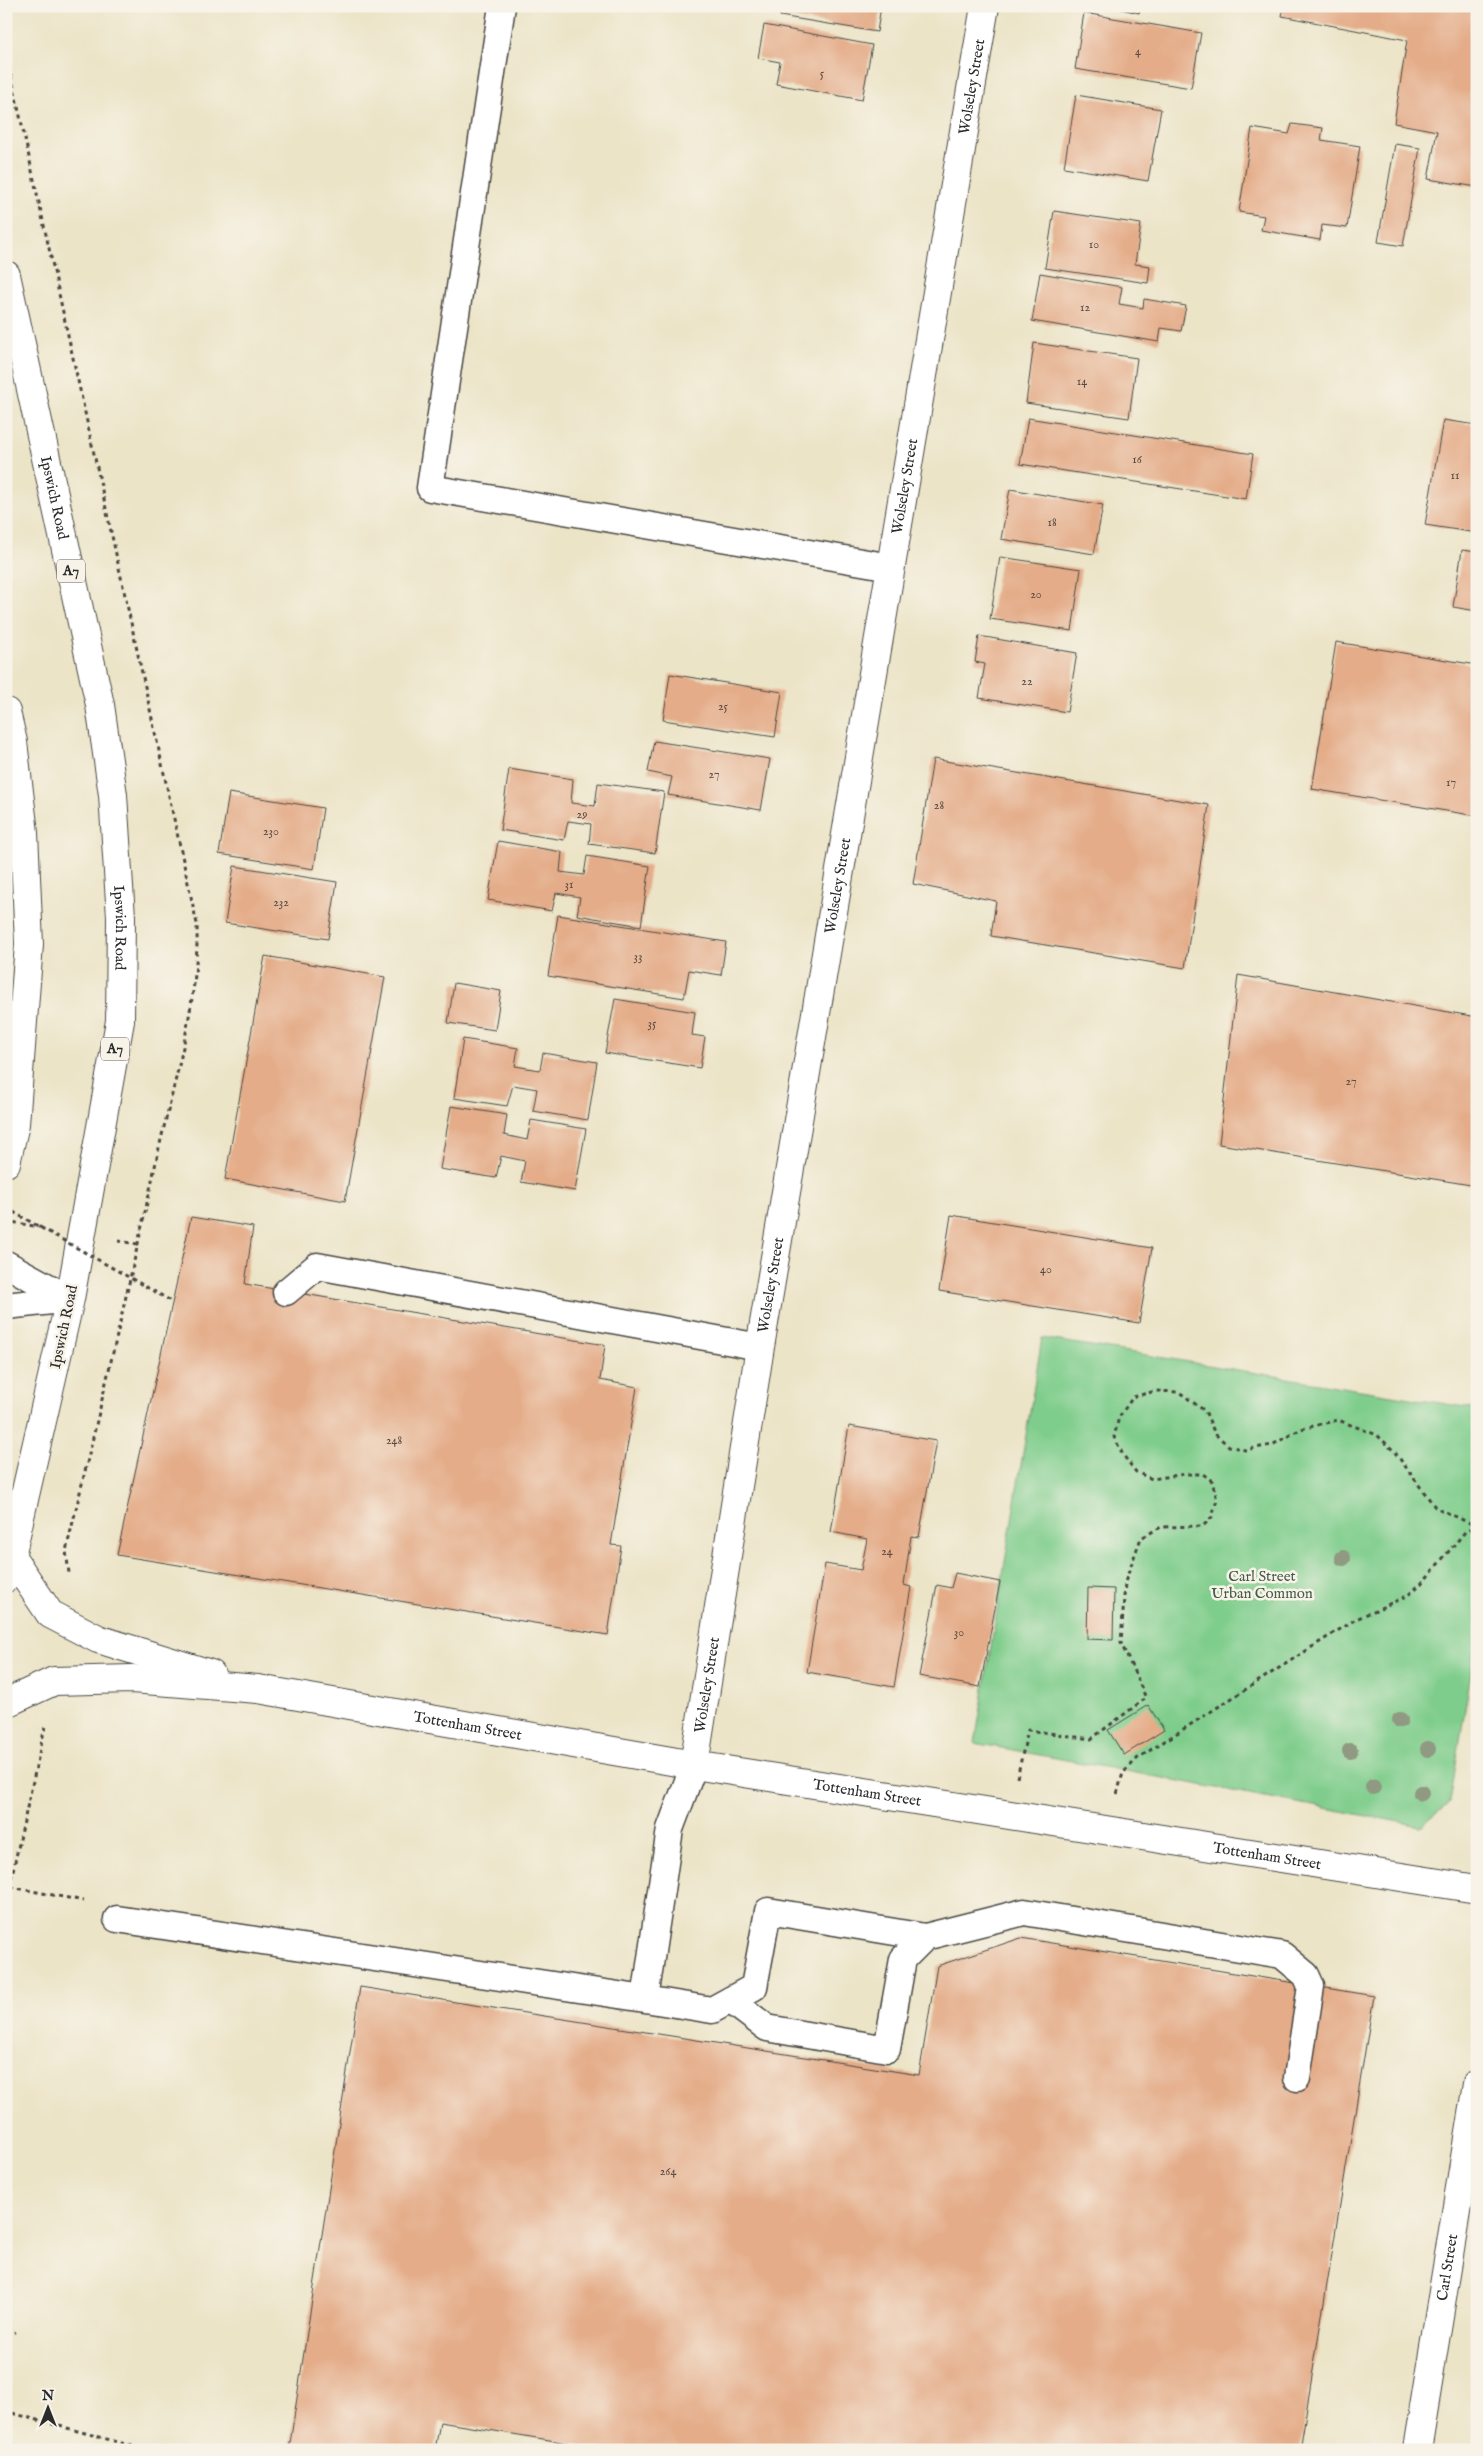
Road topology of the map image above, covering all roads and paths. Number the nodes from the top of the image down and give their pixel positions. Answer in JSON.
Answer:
{"nodes":[{"id":1,"x":502,"y":6,"type":"edge"},
{"id":2,"x":985,"y":6,"type":"edge"},
{"id":3,"x":6,"y":275,"type":"edge"},
{"id":4,"x":14,"y":350,"type":"edge"},
{"id":5,"x":891,"y":567,"type":"junction"},
{"id":6,"x":6,"y":712,"type":"edge"},
{"id":7,"x":6,"y":1163,"type":"edge"},
{"id":8,"x":6,"y":1208,"type":"edge"},
{"id":9,"x":6,"y":1264,"type":"edge"},
{"id":10,"x":286,"y":1292,"type":"dead end"},
{"id":11,"x":70,"y":1299,"type":"junction"},
{"id":12,"x":173,"y":1302,"type":"dead end"},
{"id":13,"x":6,"y":1306,"type":"edge"},
{"id":14,"x":760,"y":1347,"type":"junction"},
{"id":15,"x":1476,"y":1526,"type":"edge"},
{"id":16,"x":9,"y":1567,"type":"edge"},
{"id":17,"x":258,"y":1689,"type":"junction"},
{"id":18,"x":6,"y":1702,"type":"edge"},
{"id":19,"x":694,"y":1765,"type":"junction"},
{"id":20,"x":1009,"y":1815,"type":"junction"},
{"id":21,"x":1105,"y":1830,"type":"junction"},
{"id":22,"x":11,"y":1887,"type":"dead end"},
{"id":23,"x":1477,"y":1889,"type":"edge"},
{"id":24,"x":92,"y":1902,"type":"dead end"},
{"id":25,"x":117,"y":1920,"type":"dead end"},
{"id":26,"x":925,"y":1937,"type":"junction"},
{"id":27,"x":644,"y":1999,"type":"junction"},
{"id":28,"x":730,"y":2000,"type":"junction"},
{"id":29,"x":1297,"y":2078,"type":"dead end"},
{"id":30,"x":1477,"y":2084,"type":"edge"},
{"id":31,"x":15,"y":2332,"type":"dead end"},
{"id":32,"x":6,"y":2334,"type":"edge"},
{"id":33,"x":6,"y":2409,"type":"edge"},
{"id":34,"x":147,"y":2450,"type":"edge"},
{"id":35,"x":1417,"y":2450,"type":"edge"}],
"edges":[{"from":1,"to":5,"type":"lane"},
{"from":2,"to":5,"type":"main road","name":"Wolseley Street"},
{"from":3,"to":4,"type":"main road","name":"Ipswich Road","number":"A7"},
{"from":4,"to":11,"type":"main road","name":"Ipswich Road","number":"A7"},
{"from":5,"to":14,"type":"main road","name":"Wolseley Street"},
{"from":6,"to":7,"type":"main road"},
{"from":8,"to":12,"type":"path","bridge":true},
{"from":9,"to":11,"type":"lane"},
{"from":10,"to":14,"type":"lane"},
{"from":11,"to":13,"type":"lane"},
{"from":11,"to":16,"type":"main road","name":"Ipswich Road","number":"A7"},
{"from":14,"to":19,"type":"main road","name":"Wolseley Street"},
{"from":15,"to":20,"type":"path"},
{"from":15,"to":21,"type":"path"},
{"from":16,"to":17,"type":"main road","name":"Tottenham Street"},
{"from":17,"to":18,"type":"main road","name":"Tottenham Street"},
{"from":17,"to":19,"type":"main road","name":"Tottenham Street"},
{"from":19,"to":20,"type":"main road","name":"Tottenham Street"},
{"from":19,"to":27,"type":"lane"},
{"from":20,"to":21,"type":"main road","name":"Tottenham Street"},
{"from":21,"to":23,"type":"main road","name":"Tottenham Street"},
{"from":22,"to":24,"type":"path"},
{"from":25,"to":27,"type":"lane"},
{"from":26,"to":28,"type":"lane"},
{"from":26,"to":28,"type":"lane"},
{"from":26,"to":29,"type":"lane"},
{"from":27,"to":28,"type":"lane"},
{"from":30,"to":35,"type":"main road","name":"Carl Street"},
{"from":31,"to":32,"type":"path"},
{"from":33,"to":34,"type":"path"}]}
